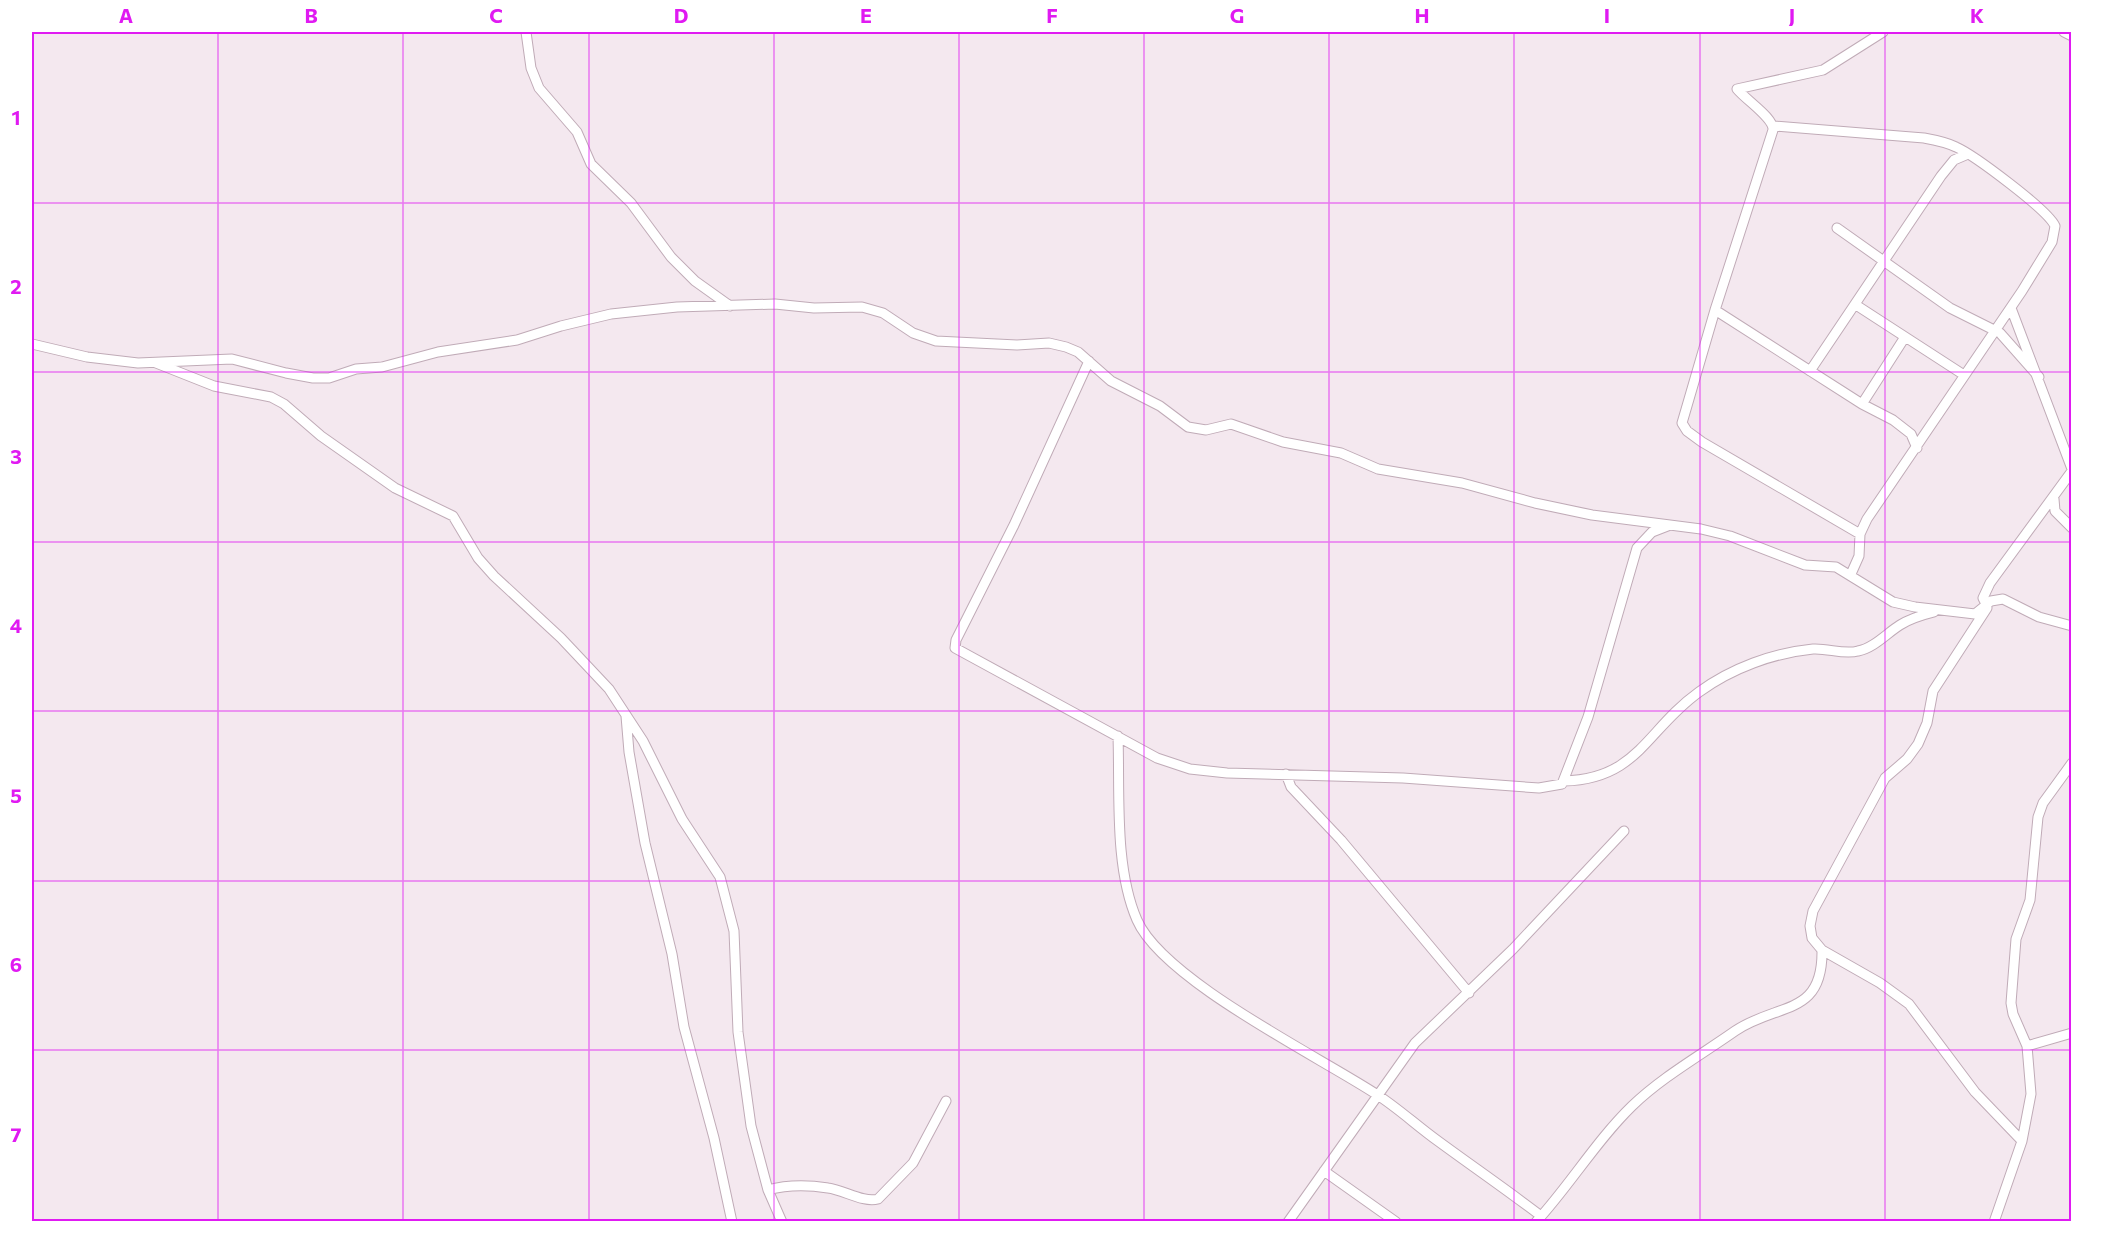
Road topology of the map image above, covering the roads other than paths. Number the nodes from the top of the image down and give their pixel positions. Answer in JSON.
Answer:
{"nodes":[{"id":1,"x":526,"y":32,"type":"edge"},
{"id":2,"x":1883,"y":32,"type":"edge"},
{"id":3,"x":2064,"y":32,"type":"edge"},
{"id":4,"x":2072,"y":36,"type":"edge"},
{"id":5,"x":1774,"y":126,"type":"junction"},
{"id":6,"x":1968,"y":154,"type":"junction"},
{"id":7,"x":1837,"y":228,"type":"dead end"},
{"id":8,"x":1885,"y":262,"type":"junction"},
{"id":9,"x":1856,"y":305,"type":"junction"},
{"id":10,"x":730,"y":306,"type":"junction"},
{"id":11,"x":2011,"y":308,"type":"junction"},
{"id":12,"x":1714,"y":310,"type":"junction"},
{"id":13,"x":1994,"y":329,"type":"junction"},
{"id":14,"x":1905,"y":337,"type":"junction"},
{"id":15,"x":32,"y":344,"type":"edge"},
{"id":16,"x":1089,"y":361,"type":"junction"},
{"id":17,"x":154,"y":362,"type":"junction"},
{"id":18,"x":1810,"y":371,"type":"junction"},
{"id":19,"x":1964,"y":375,"type":"junction"},
{"id":20,"x":2039,"y":377,"type":"junction"},
{"id":21,"x":1862,"y":404,"type":"junction"},
{"id":22,"x":1917,"y":448,"type":"junction"},
{"id":23,"x":2072,"y":470,"type":"edge"},
{"id":24,"x":2054,"y":499,"type":"junction"},
{"id":25,"x":1673,"y":525,"type":"junction"},
{"id":26,"x":2072,"y":528,"type":"edge"},
{"id":27,"x":1860,"y":534,"type":"junction"},
{"id":28,"x":1851,"y":574,"type":"junction"},
{"id":29,"x":1988,"y":603,"type":"junction"},
{"id":30,"x":1939,"y":610,"type":"junction"},
{"id":31,"x":2072,"y":626,"type":"edge"},
{"id":32,"x":626,"y":714,"type":"junction"},
{"id":33,"x":1118,"y":736,"type":"junction"},
{"id":34,"x":2072,"y":762,"type":"edge"},
{"id":35,"x":1286,"y":774,"type":"junction"},
{"id":36,"x":1564,"y":781,"type":"junction"},
{"id":37,"x":1624,"y":831,"type":"dead end"},
{"id":38,"x":1822,"y":950,"type":"junction"},
{"id":39,"x":1469,"y":993,"type":"junction"},
{"id":40,"x":2072,"y":1033,"type":"edge"},
{"id":41,"x":2027,"y":1046,"type":"junction"},
{"id":42,"x":1377,"y":1095,"type":"junction"},
{"id":43,"x":946,"y":1101,"type":"dead end"},
{"id":44,"x":2022,"y":1141,"type":"junction"},
{"id":45,"x":1324,"y":1171,"type":"junction"},
{"id":46,"x":768,"y":1190,"type":"junction"},
{"id":47,"x":1538,"y":1219,"type":"edge"},
{"id":48,"x":732,"y":1221,"type":"edge"},
{"id":49,"x":782,"y":1221,"type":"edge"},
{"id":50,"x":1288,"y":1221,"type":"edge"},
{"id":51,"x":1396,"y":1221,"type":"edge"},
{"id":52,"x":1994,"y":1221,"type":"edge"}],
"edges":[{"from":1,"to":10,"type":"street"},
{"from":2,"to":5,"type":"street"},
{"from":3,"to":4,"type":"street"},
{"from":5,"to":6,"type":"street"},
{"from":5,"to":12,"type":"street"},
{"from":6,"to":8,"type":"street"},
{"from":6,"to":11,"type":"street"},
{"from":7,"to":8,"type":"street"},
{"from":8,"to":9,"type":"street"},
{"from":8,"to":13,"type":"street"},
{"from":9,"to":14,"type":"street"},
{"from":9,"to":18,"type":"street"},
{"from":10,"to":16,"type":"street"},
{"from":10,"to":17,"type":"street"},
{"from":11,"to":13,"type":"street"},
{"from":11,"to":20,"type":"street"},
{"from":12,"to":18,"type":"street"},
{"from":12,"to":27,"type":"street"},
{"from":13,"to":19,"type":"street"},
{"from":13,"to":20,"type":"street"},
{"from":14,"to":19,"type":"street"},
{"from":14,"to":21,"type":"street"},
{"from":15,"to":17,"type":"street"},
{"from":16,"to":25,"type":"street"},
{"from":16,"to":33,"type":"street"},
{"from":17,"to":32,"type":"street"},
{"from":18,"to":21,"type":"street"},
{"from":19,"to":22,"type":"street"},
{"from":20,"to":23,"type":"street"},
{"from":21,"to":22,"type":"street"},
{"from":22,"to":27,"type":"street"},
{"from":23,"to":24,"type":"street"},
{"from":24,"to":26,"type":"street"},
{"from":24,"to":29,"type":"street"},
{"from":25,"to":28,"type":"street"},
{"from":25,"to":36,"type":"street"},
{"from":27,"to":28,"type":"street"},
{"from":28,"to":30,"type":"street"},
{"from":29,"to":30,"type":"street"},
{"from":29,"to":31,"type":"street"},
{"from":29,"to":38,"type":"street"},
{"from":30,"to":36,"type":"street"},
{"from":32,"to":46,"type":"street"},
{"from":32,"to":48,"type":"street"},
{"from":33,"to":35,"type":"street"},
{"from":33,"to":42,"type":"street"},
{"from":34,"to":41,"type":"street"},
{"from":35,"to":36,"type":"street"},
{"from":35,"to":39,"type":"street"},
{"from":37,"to":39,"type":"street"},
{"from":38,"to":44,"type":"street"},
{"from":38,"to":47,"type":"street"},
{"from":39,"to":42,"type":"street"},
{"from":40,"to":41,"type":"street"},
{"from":41,"to":44,"type":"street"},
{"from":42,"to":45,"type":"street"},
{"from":42,"to":47,"type":"street"},
{"from":43,"to":46,"type":"street"},
{"from":44,"to":52,"type":"street"},
{"from":45,"to":50,"type":"street"},
{"from":45,"to":51,"type":"street"},
{"from":46,"to":49,"type":"street"}]}
